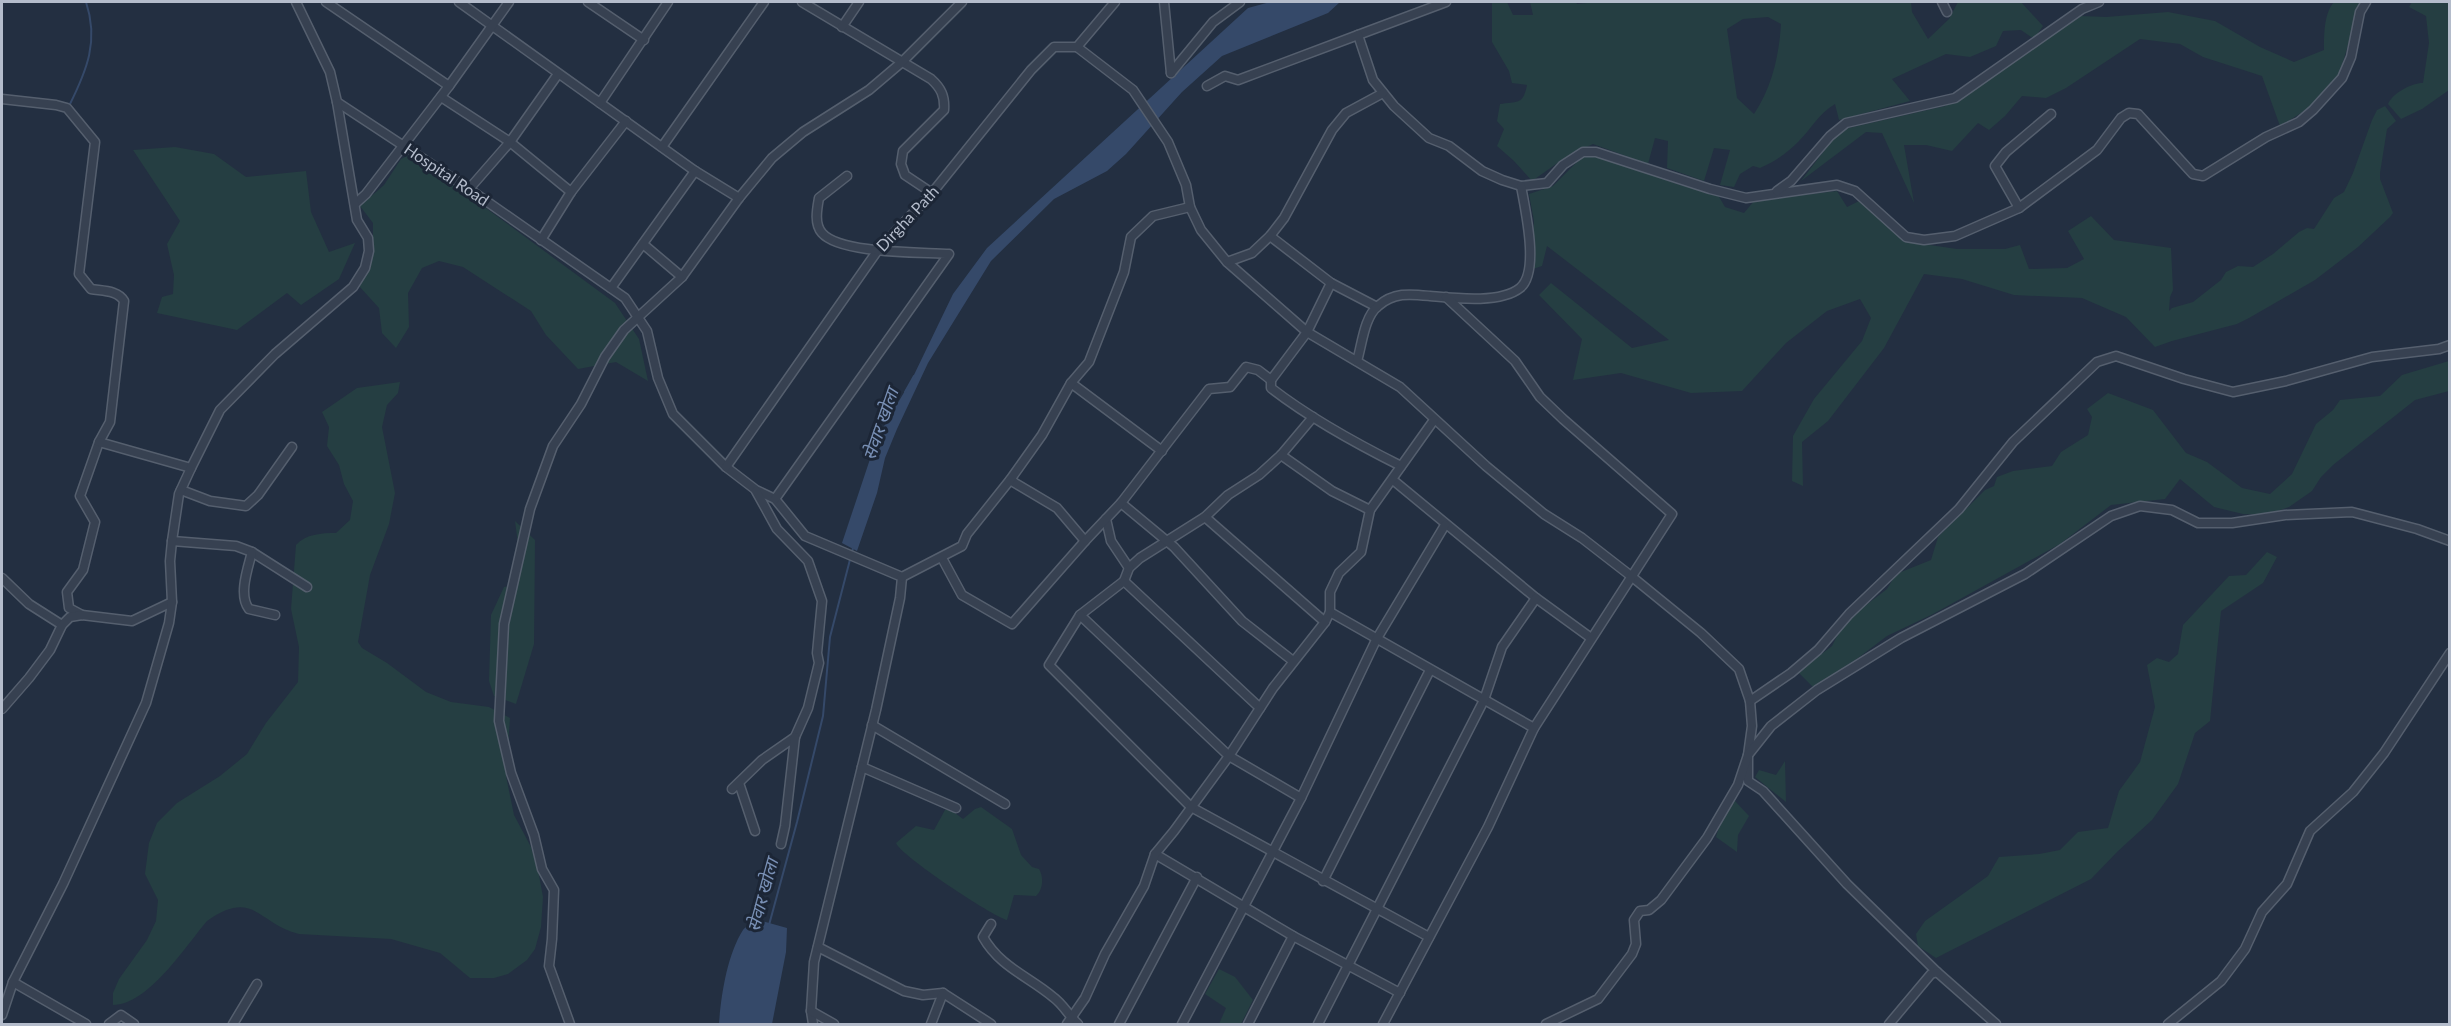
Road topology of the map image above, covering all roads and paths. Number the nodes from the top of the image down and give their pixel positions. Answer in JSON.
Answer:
{"nodes":[{"id":1,"x":296,"y":2,"type":"edge"},
{"id":2,"x":326,"y":2,"type":"edge"},
{"id":3,"x":459,"y":2,"type":"edge"},
{"id":4,"x":509,"y":2,"type":"edge"},
{"id":5,"x":588,"y":2,"type":"edge"},
{"id":6,"x":668,"y":2,"type":"edge"},
{"id":7,"x":765,"y":2,"type":"edge"},
{"id":8,"x":802,"y":2,"type":"edge"},
{"id":9,"x":859,"y":2,"type":"edge"},
{"id":10,"x":962,"y":2,"type":"edge"},
{"id":11,"x":1115,"y":2,"type":"edge"},
{"id":12,"x":1164,"y":2,"type":"edge"},
{"id":13,"x":1240,"y":2,"type":"edge"},
{"id":14,"x":1446,"y":2,"type":"edge"},
{"id":15,"x":1942,"y":2,"type":"edge"},
{"id":16,"x":2099,"y":2,"type":"edge"},
{"id":17,"x":2366,"y":2,"type":"edge"},
{"id":18,"x":1947,"y":12,"type":"dead end"},
{"id":19,"x":492,"y":26,"type":"junction"},
{"id":20,"x":842,"y":27,"type":"junction"},
{"id":21,"x":1358,"y":35,"type":"junction"},
{"id":22,"x":644,"y":40,"type":"junction"},
{"id":23,"x":1077,"y":47,"type":"junction"},
{"id":24,"x":902,"y":62,"type":"junction"},
{"id":25,"x":558,"y":74,"type":"junction"},
{"id":26,"x":449,"y":86,"type":"junction"},
{"id":27,"x":1207,"y":86,"type":"dead end"},
{"id":28,"x":1383,"y":93,"type":"junction"},
{"id":29,"x":441,"y":97,"type":"junction"},
{"id":30,"x":2,"y":99,"type":"edge"},
{"id":31,"x":338,"y":102,"type":"junction"},
{"id":32,"x":600,"y":103,"type":"junction"},
{"id":33,"x":2051,"y":114,"type":"dead end"},
{"id":34,"x":626,"y":121,"type":"junction"},
{"id":35,"x":510,"y":142,"type":"junction"},
{"id":36,"x":403,"y":145,"type":"junction"},
{"id":37,"x":662,"y":147,"type":"junction"},
{"id":38,"x":695,"y":171,"type":"junction"},
{"id":39,"x":848,"y":176,"type":"dead end"},
{"id":40,"x":1521,"y":186,"type":"junction"},
{"id":41,"x":469,"y":189,"type":"junction"},
{"id":42,"x":571,"y":192,"type":"junction"},
{"id":43,"x":932,"y":193,"type":"junction"},
{"id":44,"x":1774,"y":193,"type":"junction"},
{"id":45,"x":739,"y":198,"type":"junction"},
{"id":46,"x":355,"y":204,"type":"junction"},
{"id":47,"x":1190,"y":207,"type":"junction"},
{"id":48,"x":2019,"y":208,"type":"junction"},
{"id":49,"x":1270,"y":236,"type":"junction"},
{"id":50,"x":541,"y":240,"type":"junction"},
{"id":51,"x":644,"y":244,"type":"junction"},
{"id":52,"x":878,"y":250,"type":"junction"},
{"id":53,"x":1227,"y":262,"type":"junction"},
{"id":54,"x":682,"y":277,"type":"junction"},
{"id":55,"x":1331,"y":283,"type":"junction"},
{"id":56,"x":611,"y":288,"type":"junction"},
{"id":57,"x":1446,"y":297,"type":"junction"},
{"id":58,"x":1377,"y":307,"type":"junction"},
{"id":59,"x":638,"y":316,"type":"junction"},
{"id":60,"x":1307,"y":332,"type":"junction"},
{"id":61,"x":2450,"y":345,"type":"edge"},
{"id":62,"x":1357,"y":362,"type":"junction"},
{"id":63,"x":1271,"y":380,"type":"junction"},
{"id":64,"x":1071,"y":383,"type":"junction"},
{"id":65,"x":1313,"y":417,"type":"junction"},
{"id":66,"x":1434,"y":420,"type":"junction"},
{"id":67,"x":99,"y":442,"type":"junction"},
{"id":68,"x":292,"y":447,"type":"dead end"},
{"id":69,"x":1162,"y":451,"type":"junction"},
{"id":70,"x":1281,"y":455,"type":"junction"},
{"id":71,"x":1401,"y":466,"type":"junction"},
{"id":72,"x":726,"y":467,"type":"junction"},
{"id":73,"x":191,"y":468,"type":"junction"},
{"id":74,"x":1010,"y":480,"type":"junction"},
{"id":75,"x":1393,"y":480,"type":"junction"},
{"id":76,"x":181,"y":490,"type":"junction"},
{"id":77,"x":756,"y":490,"type":"junction"},
{"id":78,"x":775,"y":499,"type":"junction"},
{"id":79,"x":1121,"y":503,"type":"junction"},
{"id":80,"x":1370,"y":510,"type":"junction"},
{"id":81,"x":1205,"y":517,"type":"junction"},
{"id":82,"x":1106,"y":519,"type":"junction"},
{"id":83,"x":1445,"y":525,"type":"junction"},
{"id":84,"x":172,"y":541,"type":"junction"},
{"id":85,"x":1085,"y":541,"type":"junction"},
{"id":86,"x":2450,"y":541,"type":"edge"},
{"id":87,"x":1166,"y":542,"type":"junction"},
{"id":88,"x":252,"y":552,"type":"junction"},
{"id":89,"x":942,"y":558,"type":"junction"},
{"id":90,"x":1129,"y":568,"type":"junction"},
{"id":91,"x":1631,"y":576,"type":"junction"},
{"id":92,"x":902,"y":577,"type":"junction"},
{"id":93,"x":2,"y":578,"type":"edge"},
{"id":94,"x":1124,"y":581,"type":"junction"},
{"id":95,"x":307,"y":587,"type":"dead end"},
{"id":96,"x":1536,"y":597,"type":"junction"},
{"id":97,"x":172,"y":602,"type":"junction"},
{"id":98,"x":1330,"y":612,"type":"junction"},
{"id":99,"x":82,"y":615,"type":"junction"},
{"id":100,"x":275,"y":615,"type":"dead end"},
{"id":101,"x":1080,"y":615,"type":"junction"},
{"id":102,"x":1325,"y":622,"type":"junction"},
{"id":103,"x":62,"y":625,"type":"junction"},
{"id":104,"x":1591,"y":638,"type":"junction"},
{"id":105,"x":1376,"y":640,"type":"junction"},
{"id":106,"x":2450,"y":653,"type":"edge"},
{"id":107,"x":1293,"y":661,"type":"junction"},
{"id":108,"x":1430,"y":670,"type":"junction"},
{"id":109,"x":1484,"y":700,"type":"junction"},
{"id":110,"x":1750,"y":701,"type":"junction"},
{"id":111,"x":1260,"y":708,"type":"junction"},
{"id":112,"x":2,"y":709,"type":"edge"},
{"id":113,"x":872,"y":725,"type":"junction"},
{"id":114,"x":1534,"y":728,"type":"junction"},
{"id":115,"x":795,"y":737,"type":"junction"},
{"id":116,"x":1748,"y":755,"type":"junction"},
{"id":117,"x":1229,"y":756,"type":"junction"},
{"id":118,"x":862,"y":767,"type":"junction"},
{"id":119,"x":1301,"y":798,"type":"junction"},
{"id":120,"x":1005,"y":804,"type":"dead end"},
{"id":121,"x":1191,"y":807,"type":"junction"},
{"id":122,"x":956,"y":808,"type":"dead end"},
{"id":123,"x":755,"y":831,"type":"dead end"},
{"id":124,"x":781,"y":844,"type":"dead end"},
{"id":125,"x":1271,"y":853,"type":"junction"},
{"id":126,"x":1155,"y":854,"type":"junction"},
{"id":127,"x":1197,"y":877,"type":"junction"},
{"id":128,"x":1323,"y":881,"type":"junction"},
{"id":129,"x":1243,"y":907,"type":"junction"},
{"id":130,"x":1377,"y":910,"type":"junction"},
{"id":131,"x":991,"y":924,"type":"dead end"},
{"id":132,"x":1293,"y":936,"type":"junction"},
{"id":133,"x":1429,"y":937,"type":"junction"},
{"id":134,"x":818,"y":947,"type":"junction"},
{"id":135,"x":1349,"y":966,"type":"junction"},
{"id":136,"x":1937,"y":972,"type":"junction"},
{"id":137,"x":13,"y":982,"type":"junction"},
{"id":138,"x":257,"y":984,"type":"dead end"},
{"id":139,"x":943,"y":993,"type":"junction"},
{"id":140,"x":1400,"y":993,"type":"junction"},
{"id":141,"x":811,"y":1011,"type":"junction"},
{"id":142,"x":2,"y":1015,"type":"edge"},
{"id":143,"x":1072,"y":1022,"type":"edge"},
{"id":144,"x":86,"y":1024,"type":"edge"},
{"id":145,"x":109,"y":1024,"type":"edge"},
{"id":146,"x":134,"y":1024,"type":"edge"},
{"id":147,"x":234,"y":1024,"type":"edge"},
{"id":148,"x":570,"y":1024,"type":"edge"},
{"id":149,"x":813,"y":1024,"type":"edge"},
{"id":150,"x":834,"y":1024,"type":"edge"},
{"id":151,"x":931,"y":1024,"type":"edge"},
{"id":152,"x":991,"y":1024,"type":"edge"},
{"id":153,"x":1119,"y":1024,"type":"edge"},
{"id":154,"x":1182,"y":1024,"type":"edge"},
{"id":155,"x":1248,"y":1024,"type":"edge"},
{"id":156,"x":1318,"y":1024,"type":"edge"},
{"id":157,"x":1383,"y":1024,"type":"edge"},
{"id":158,"x":1546,"y":1024,"type":"edge"},
{"id":159,"x":1889,"y":1024,"type":"edge"},
{"id":160,"x":1996,"y":1024,"type":"edge"},
{"id":161,"x":2168,"y":1024,"type":"edge"}],
"edges":[{"from":1,"to":31,"type":"street"},
{"from":2,"to":26,"type":"street"},
{"from":3,"to":19,"type":"street"},
{"from":4,"to":19,"type":"street"},
{"from":5,"to":22,"type":"street"},
{"from":6,"to":22,"type":"street"},
{"from":7,"to":37,"type":"street"},
{"from":8,"to":20,"type":"street"},
{"from":9,"to":20,"type":"street"},
{"from":10,"to":24,"type":"street"},
{"from":11,"to":23,"type":"street"},
{"from":12,"to":13,"type":"street"},
{"from":14,"to":21,"type":"street"},
{"from":15,"to":18,"type":"street"},
{"from":16,"to":44,"type":"street"},
{"from":17,"to":48,"type":"street"},
{"from":19,"to":25,"type":"street"},
{"from":19,"to":26,"type":"street"},
{"from":20,"to":24,"type":"street"},
{"from":21,"to":27,"type":"street"},
{"from":21,"to":28,"type":"street"},
{"from":22,"to":32,"type":"street"},
{"from":23,"to":43,"type":"street","name":"Dirgha Path"},
{"from":23,"to":47,"type":"street"},
{"from":24,"to":43,"type":"street"},
{"from":24,"to":45,"type":"street"},
{"from":25,"to":32,"type":"street"},
{"from":25,"to":35,"type":"street"},
{"from":26,"to":29,"type":"street"},
{"from":28,"to":40,"type":"street"},
{"from":28,"to":49,"type":"street"},
{"from":29,"to":35,"type":"street"},
{"from":29,"to":36,"type":"street"},
{"from":30,"to":67,"type":"street"},
{"from":31,"to":36,"type":"street","name":"Hospital Road"},
{"from":31,"to":46,"type":"street"},
{"from":32,"to":34,"type":"street"},
{"from":33,"to":48,"type":"street"},
{"from":34,"to":37,"type":"street"},
{"from":34,"to":42,"type":"street"},
{"from":35,"to":41,"type":"street"},
{"from":35,"to":42,"type":"street"},
{"from":36,"to":41,"type":"street","name":"Hospital Road"},
{"from":36,"to":46,"type":"street"},
{"from":37,"to":38,"type":"street"},
{"from":38,"to":45,"type":"street"},
{"from":38,"to":51,"type":"street"},
{"from":39,"to":52,"type":"street"},
{"from":40,"to":44,"type":"street"},
{"from":40,"to":57,"type":"street"},
{"from":41,"to":50,"type":"street","name":"Hospital Road"},
{"from":42,"to":50,"type":"street"},
{"from":43,"to":52,"type":"street","name":"Dirgha Path"},
{"from":44,"to":48,"type":"street"},
{"from":45,"to":54,"type":"street"},
{"from":46,"to":73,"type":"street"},
{"from":47,"to":53,"type":"street"},
{"from":47,"to":64,"type":"street"},
{"from":49,"to":53,"type":"street"},
{"from":49,"to":55,"type":"street"},
{"from":50,"to":56,"type":"street","name":"Hospital Road"},
{"from":51,"to":54,"type":"street"},
{"from":51,"to":56,"type":"street"},
{"from":52,"to":72,"type":"street","name":"Dirgha Path"},
{"from":52,"to":78,"type":"street"},
{"from":53,"to":60,"type":"street"},
{"from":54,"to":59,"type":"street"},
{"from":55,"to":58,"type":"street"},
{"from":55,"to":60,"type":"street"},
{"from":56,"to":59,"type":"street","name":"Hospital Road"},
{"from":57,"to":58,"type":"street"},
{"from":57,"to":91,"type":"street"},
{"from":58,"to":62,"type":"street"},
{"from":59,"to":72,"type":"street","name":"Hospital Road"},
{"from":59,"to":148,"type":"street"},
{"from":60,"to":62,"type":"street"},
{"from":60,"to":63,"type":"street"},
{"from":61,"to":110,"type":"street"},
{"from":62,"to":66,"type":"street"},
{"from":63,"to":65,"type":"street"},
{"from":63,"to":69,"type":"street"},
{"from":64,"to":69,"type":"street"},
{"from":64,"to":74,"type":"street"},
{"from":65,"to":70,"type":"street"},
{"from":65,"to":71,"type":"street"},
{"from":66,"to":71,"type":"street"},
{"from":66,"to":91,"type":"street"},
{"from":67,"to":73,"type":"street"},
{"from":67,"to":99,"type":"street"},
{"from":68,"to":76,"type":"street"},
{"from":69,"to":79,"type":"street"},
{"from":70,"to":80,"type":"street"},
{"from":70,"to":81,"type":"street"},
{"from":71,"to":75,"type":"street"},
{"from":72,"to":77,"type":"street","name":"Hospital Road"},
{"from":73,"to":76,"type":"street"},
{"from":74,"to":85,"type":"street"},
{"from":74,"to":89,"type":"street"},
{"from":75,"to":80,"type":"street"},
{"from":75,"to":83,"type":"street"},
{"from":76,"to":84,"type":"street"},
{"from":77,"to":78,"type":"street"},
{"from":77,"to":115,"type":"street"},
{"from":78,"to":92,"type":"street"},
{"from":79,"to":82,"type":"street"},
{"from":79,"to":87,"type":"street"},
{"from":80,"to":98,"type":"street"},
{"from":81,"to":87,"type":"street"},
{"from":81,"to":102,"type":"street"},
{"from":82,"to":85,"type":"street"},
{"from":82,"to":90,"type":"street"},
{"from":83,"to":96,"type":"street"},
{"from":83,"to":105,"type":"street"},
{"from":84,"to":88,"type":"street"},
{"from":84,"to":97,"type":"street"},
{"from":85,"to":89,"type":"street"},
{"from":86,"to":116,"type":"street"},
{"from":87,"to":90,"type":"street"},
{"from":87,"to":107,"type":"street"},
{"from":88,"to":95,"type":"street"},
{"from":88,"to":100,"type":"street"},
{"from":89,"to":92,"type":"street"},
{"from":90,"to":94,"type":"street"},
{"from":91,"to":104,"type":"street"},
{"from":91,"to":110,"type":"street"},
{"from":92,"to":113,"type":"street"},
{"from":93,"to":103,"type":"street"},
{"from":94,"to":101,"type":"street"},
{"from":94,"to":111,"type":"street"},
{"from":96,"to":104,"type":"street"},
{"from":96,"to":109,"type":"street"},
{"from":97,"to":99,"type":"street"},
{"from":97,"to":137,"type":"street"},
{"from":98,"to":102,"type":"street"},
{"from":98,"to":105,"type":"street"},
{"from":99,"to":103,"type":"street"},
{"from":101,"to":117,"type":"street"},
{"from":101,"to":121,"type":"street"},
{"from":102,"to":107,"type":"street"},
{"from":103,"to":112,"type":"street"},
{"from":104,"to":114,"type":"street"},
{"from":105,"to":108,"type":"street"},
{"from":105,"to":119,"type":"street"},
{"from":106,"to":161,"type":"street"},
{"from":107,"to":111,"type":"street"},
{"from":108,"to":109,"type":"street"},
{"from":108,"to":128,"type":"street"},
{"from":109,"to":114,"type":"street"},
{"from":109,"to":130,"type":"street"},
{"from":110,"to":116,"type":"street"},
{"from":111,"to":117,"type":"street"},
{"from":113,"to":118,"type":"street"},
{"from":113,"to":120,"type":"street"},
{"from":114,"to":133,"type":"street"},
{"from":115,"to":123,"type":"street"},
{"from":115,"to":124,"type":"street"},
{"from":116,"to":136,"type":"street"},
{"from":116,"to":158,"type":"street"},
{"from":117,"to":119,"type":"street"},
{"from":117,"to":121,"type":"street"},
{"from":118,"to":122,"type":"street"},
{"from":118,"to":134,"type":"street"},
{"from":119,"to":125,"type":"street"},
{"from":121,"to":125,"type":"street"},
{"from":121,"to":126,"type":"street"},
{"from":125,"to":128,"type":"street"},
{"from":125,"to":129,"type":"street"},
{"from":126,"to":127,"type":"street"},
{"from":126,"to":143,"type":"street"},
{"from":127,"to":129,"type":"street"},
{"from":127,"to":153,"type":"street"},
{"from":128,"to":130,"type":"street"},
{"from":129,"to":132,"type":"street"},
{"from":129,"to":154,"type":"street"},
{"from":130,"to":133,"type":"street"},
{"from":130,"to":135,"type":"street"},
{"from":131,"to":143,"type":"street"},
{"from":132,"to":135,"type":"street"},
{"from":132,"to":155,"type":"street"},
{"from":133,"to":140,"type":"street"},
{"from":134,"to":139,"type":"street"},
{"from":134,"to":141,"type":"street"},
{"from":135,"to":140,"type":"street"},
{"from":135,"to":156,"type":"street"},
{"from":136,"to":159,"type":"street"},
{"from":136,"to":160,"type":"street"},
{"from":137,"to":142,"type":"street"},
{"from":137,"to":144,"type":"street"},
{"from":138,"to":147,"type":"street"},
{"from":139,"to":151,"type":"street"},
{"from":139,"to":152,"type":"street"},
{"from":140,"to":157,"type":"street"},
{"from":141,"to":149,"type":"street"},
{"from":141,"to":150,"type":"street"},
{"from":145,"to":146,"type":"street"}]}
